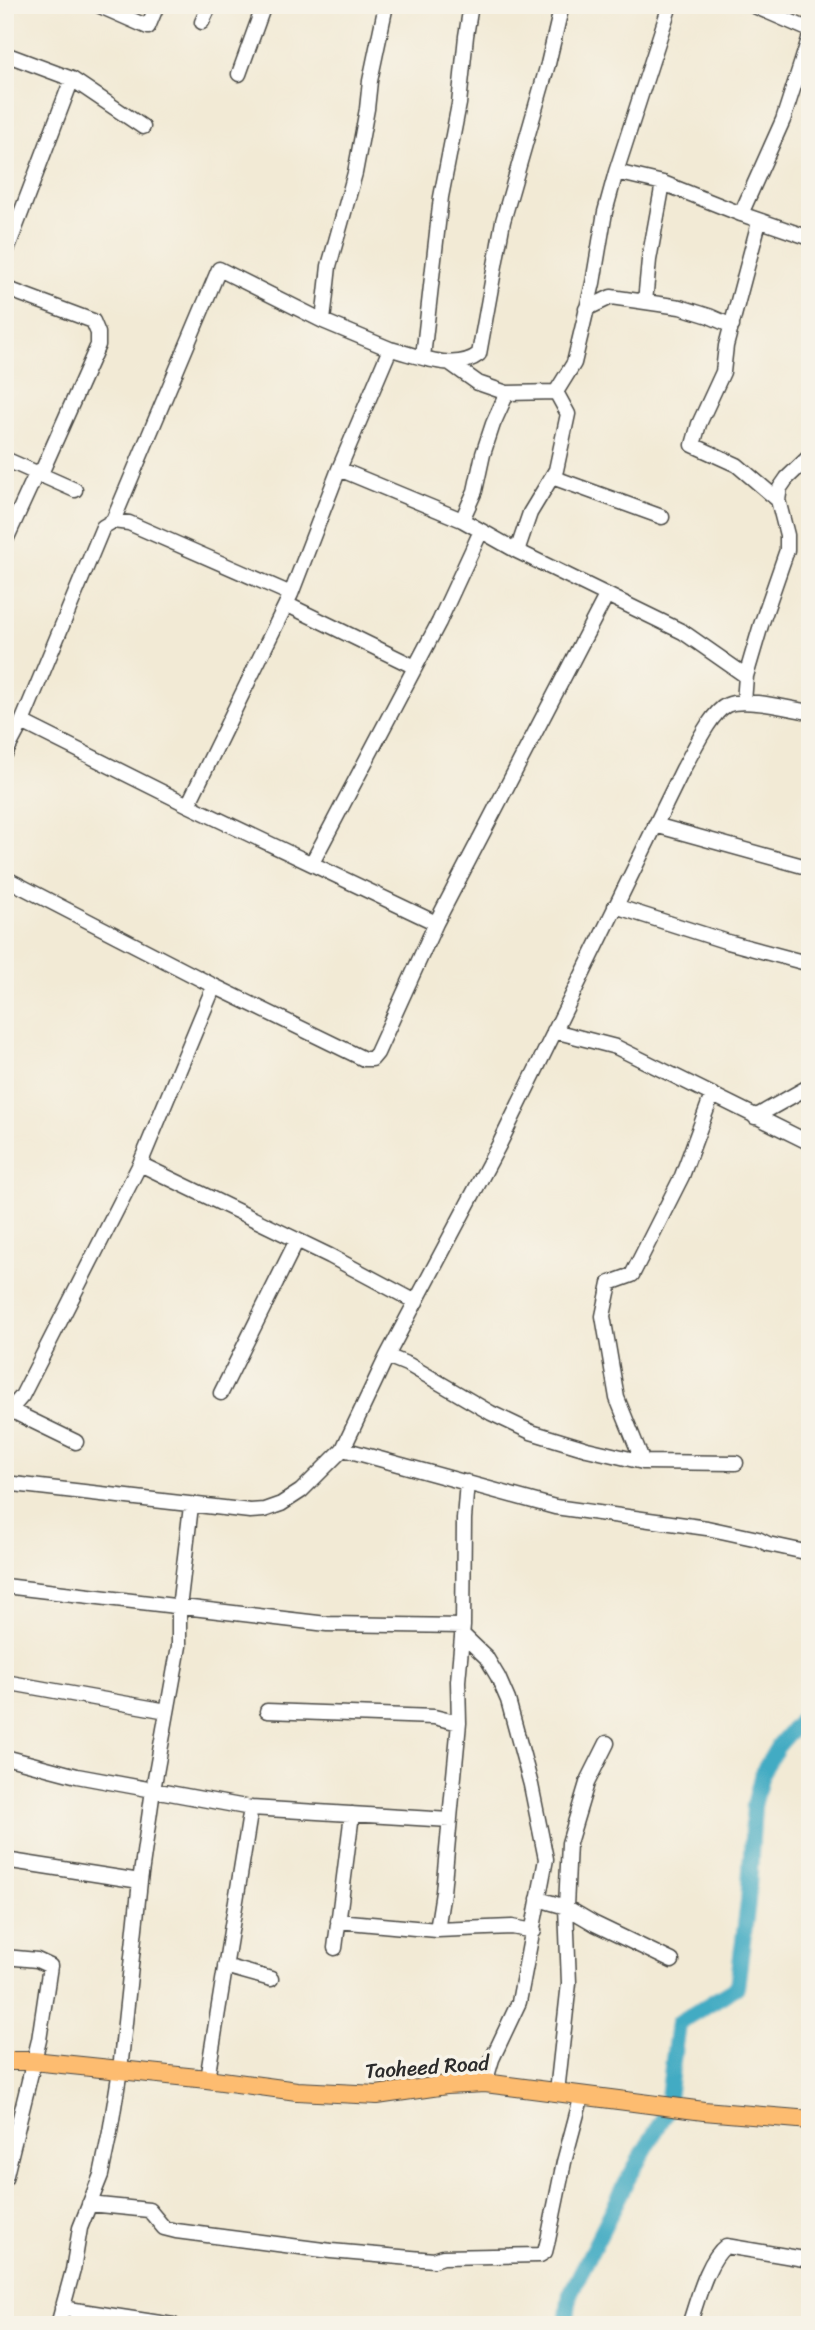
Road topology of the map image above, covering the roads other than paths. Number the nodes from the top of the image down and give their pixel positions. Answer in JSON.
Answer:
{"nodes":[{"id":1,"x":157,"y":5,"type":"edge"},
{"id":2,"x":210,"y":5,"type":"edge"},
{"id":3,"x":264,"y":5,"type":"edge"},
{"id":4,"x":386,"y":5,"type":"edge"},
{"id":5,"x":471,"y":5,"type":"edge"},
{"id":6,"x":562,"y":5,"type":"edge"},
{"id":7,"x":670,"y":5,"type":"edge"},
{"id":8,"x":100,"y":6,"type":"edge"},
{"id":9,"x":758,"y":6,"type":"edge"},
{"id":10,"x":202,"y":22,"type":"dead end"},
{"id":11,"x":810,"y":30,"type":"edge"},
{"id":12,"x":810,"y":36,"type":"edge"},
{"id":13,"x":5,"y":54,"type":"edge"},
{"id":14,"x":239,"y":74,"type":"dead end"},
{"id":15,"x":72,"y":79,"type":"junction"},
{"id":16,"x":142,"y":127,"type":"dead end"},
{"id":17,"x":616,"y":172,"type":"junction"},
{"id":18,"x":663,"y":183,"type":"junction"},
{"id":19,"x":741,"y":214,"type":"junction"},
{"id":20,"x":759,"y":222,"type":"junction"},
{"id":21,"x":810,"y":238,"type":"edge"},
{"id":22,"x":5,"y":255,"type":"edge"},
{"id":23,"x":5,"y":288,"type":"edge"},
{"id":24,"x":645,"y":303,"type":"junction"},
{"id":25,"x":586,"y":309,"type":"junction"},
{"id":26,"x":323,"y":321,"type":"junction"},
{"id":27,"x":732,"y":326,"type":"junction"},
{"id":28,"x":390,"y":349,"type":"junction"},
{"id":29,"x":423,"y":356,"type":"junction"},
{"id":30,"x":450,"y":363,"type":"junction"},
{"id":31,"x":556,"y":392,"type":"junction"},
{"id":32,"x":507,"y":393,"type":"junction"},
{"id":33,"x":810,"y":456,"type":"edge"},
{"id":34,"x":5,"y":459,"type":"edge"},
{"id":35,"x":339,"y":469,"type":"junction"},
{"id":36,"x":37,"y":471,"type":"junction"},
{"id":37,"x":552,"y":477,"type":"junction"},
{"id":38,"x":75,"y":491,"type":"dead end"},
{"id":39,"x":778,"y":500,"type":"junction"},
{"id":40,"x":662,"y":517,"type":"dead end"},
{"id":41,"x":462,"y":520,"type":"junction"},
{"id":42,"x":113,"y":522,"type":"junction"},
{"id":43,"x":481,"y":531,"type":"junction"},
{"id":44,"x":5,"y":542,"type":"edge"},
{"id":45,"x":517,"y":551,"type":"junction"},
{"id":46,"x":606,"y":596,"type":"junction"},
{"id":47,"x":289,"y":599,"type":"junction"},
{"id":48,"x":415,"y":667,"type":"junction"},
{"id":49,"x":746,"y":676,"type":"junction"},
{"id":50,"x":744,"y":702,"type":"junction"},
{"id":51,"x":810,"y":712,"type":"edge"},
{"id":52,"x":15,"y":728,"type":"edge"},
{"id":53,"x":5,"y":754,"type":"edge"},
{"id":54,"x":188,"y":805,"type":"junction"},
{"id":55,"x":655,"y":825,"type":"junction"},
{"id":56,"x":312,"y":863,"type":"junction"},
{"id":57,"x":810,"y":868,"type":"edge"},
{"id":58,"x":5,"y":878,"type":"edge"},
{"id":59,"x":615,"y":906,"type":"junction"},
{"id":60,"x":436,"y":923,"type":"junction"},
{"id":61,"x":810,"y":964,"type":"edge"},
{"id":62,"x":214,"y":986,"type":"junction"},
{"id":63,"x":554,"y":1031,"type":"junction"},
{"id":64,"x":810,"y":1086,"type":"edge"},
{"id":65,"x":712,"y":1095,"type":"junction"},
{"id":66,"x":755,"y":1117,"type":"junction"},
{"id":67,"x":810,"y":1143,"type":"edge"},
{"id":68,"x":140,"y":1164,"type":"junction"},
{"id":69,"x":297,"y":1240,"type":"junction"},
{"id":70,"x":416,"y":1302,"type":"junction"},
{"id":71,"x":387,"y":1356,"type":"junction"},
{"id":72,"x":221,"y":1393,"type":"dead end"},
{"id":73,"x":8,"y":1410,"type":"edge"},
{"id":74,"x":76,"y":1442,"type":"dead end"},
{"id":75,"x":343,"y":1449,"type":"junction"},
{"id":76,"x":643,"y":1462,"type":"junction"},
{"id":77,"x":736,"y":1463,"type":"dead end"},
{"id":78,"x":467,"y":1482,"type":"junction"},
{"id":79,"x":5,"y":1483,"type":"edge"},
{"id":80,"x":191,"y":1506,"type":"junction"},
{"id":81,"x":810,"y":1553,"type":"edge"},
{"id":82,"x":5,"y":1586,"type":"edge"},
{"id":83,"x":179,"y":1608,"type":"junction"},
{"id":84,"x":463,"y":1630,"type":"junction"},
{"id":85,"x":5,"y":1682,"type":"edge"},
{"id":86,"x":167,"y":1711,"type":"junction"},
{"id":87,"x":267,"y":1711,"type":"dead end"},
{"id":88,"x":459,"y":1723,"type":"junction"},
{"id":89,"x":607,"y":1742,"type":"dead end"},
{"id":90,"x":5,"y":1757,"type":"edge"},
{"id":91,"x":153,"y":1790,"type":"junction"},
{"id":92,"x":251,"y":1808,"type":"junction"},
{"id":93,"x":352,"y":1814,"type":"junction"},
{"id":94,"x":450,"y":1820,"type":"junction"},
{"id":95,"x":5,"y":1860,"type":"edge"},
{"id":96,"x":141,"y":1881,"type":"junction"},
{"id":97,"x":538,"y":1899,"type":"junction"},
{"id":98,"x":566,"y":1907,"type":"junction"},
{"id":99,"x":338,"y":1921,"type":"junction"},
{"id":100,"x":437,"y":1930,"type":"junction"},
{"id":101,"x":534,"y":1930,"type":"junction"},
{"id":102,"x":335,"y":1948,"type":"dead end"},
{"id":103,"x":5,"y":1957,"type":"edge"},
{"id":104,"x":671,"y":1961,"type":"dead end"},
{"id":105,"x":225,"y":1966,"type":"junction"},
{"id":106,"x":271,"y":1979,"type":"dead end"},
{"id":107,"x":5,"y":2061,"type":"edge"},
{"id":108,"x":33,"y":2061,"type":"junction"},
{"id":109,"x":120,"y":2070,"type":"junction"},
{"id":110,"x":207,"y":2079,"type":"junction"},
{"id":111,"x":485,"y":2083,"type":"junction"},
{"id":112,"x":557,"y":2092,"type":"junction"},
{"id":113,"x":582,"y":2095,"type":"junction"},
{"id":114,"x":810,"y":2120,"type":"edge"},
{"id":115,"x":5,"y":2179,"type":"edge"},
{"id":116,"x":89,"y":2204,"type":"junction"},
{"id":117,"x":810,"y":2260,"type":"edge"},
{"id":118,"x":62,"y":2308,"type":"junction"},
{"id":119,"x":58,"y":2325,"type":"edge"},
{"id":120,"x":173,"y":2325,"type":"edge"},
{"id":121,"x":689,"y":2325,"type":"edge"}],
"edges":[{"from":1,"to":8,"type":"street"},
{"from":2,"to":10,"type":"street"},
{"from":3,"to":14,"type":"street"},
{"from":4,"to":26,"type":"street"},
{"from":5,"to":29,"type":"street"},
{"from":6,"to":30,"type":"street"},
{"from":7,"to":17,"type":"street"},
{"from":9,"to":11,"type":"street"},
{"from":12,"to":19,"type":"street"},
{"from":13,"to":15,"type":"street"},
{"from":15,"to":16,"type":"street"},
{"from":15,"to":22,"type":"street"},
{"from":17,"to":18,"type":"street"},
{"from":17,"to":25,"type":"street"},
{"from":18,"to":19,"type":"street"},
{"from":18,"to":24,"type":"street"},
{"from":19,"to":20,"type":"street"},
{"from":20,"to":21,"type":"street"},
{"from":20,"to":27,"type":"street"},
{"from":23,"to":36,"type":"street"},
{"from":24,"to":25,"type":"street"},
{"from":24,"to":27,"type":"street"},
{"from":25,"to":31,"type":"street"},
{"from":26,"to":28,"type":"street"},
{"from":26,"to":42,"type":"street"},
{"from":27,"to":39,"type":"street"},
{"from":28,"to":29,"type":"street"},
{"from":28,"to":35,"type":"street"},
{"from":29,"to":30,"type":"street"},
{"from":30,"to":32,"type":"street"},
{"from":31,"to":32,"type":"street"},
{"from":31,"to":37,"type":"street"},
{"from":32,"to":41,"type":"street"},
{"from":33,"to":39,"type":"street"},
{"from":34,"to":36,"type":"street"},
{"from":35,"to":41,"type":"street"},
{"from":35,"to":47,"type":"street"},
{"from":36,"to":38,"type":"street"},
{"from":36,"to":44,"type":"street"},
{"from":37,"to":40,"type":"street"},
{"from":37,"to":45,"type":"street"},
{"from":39,"to":49,"type":"street"},
{"from":41,"to":43,"type":"street"},
{"from":42,"to":47,"type":"street"},
{"from":42,"to":52,"type":"street"},
{"from":43,"to":45,"type":"street"},
{"from":43,"to":48,"type":"street"},
{"from":45,"to":46,"type":"street"},
{"from":46,"to":49,"type":"street"},
{"from":46,"to":60,"type":"street"},
{"from":47,"to":48,"type":"street"},
{"from":47,"to":54,"type":"street"},
{"from":48,"to":56,"type":"street"},
{"from":49,"to":50,"type":"street"},
{"from":50,"to":51,"type":"street"},
{"from":50,"to":55,"type":"street"},
{"from":52,"to":53,"type":"street"},
{"from":52,"to":54,"type":"street"},
{"from":54,"to":56,"type":"street"},
{"from":55,"to":57,"type":"street"},
{"from":55,"to":59,"type":"street"},
{"from":56,"to":60,"type":"street"},
{"from":58,"to":62,"type":"street"},
{"from":59,"to":61,"type":"street"},
{"from":59,"to":63,"type":"street"},
{"from":60,"to":62,"type":"street"},
{"from":62,"to":68,"type":"street"},
{"from":63,"to":65,"type":"street"},
{"from":63,"to":70,"type":"street"},
{"from":64,"to":66,"type":"street"},
{"from":65,"to":66,"type":"street"},
{"from":65,"to":76,"type":"street"},
{"from":66,"to":67,"type":"street"},
{"from":68,"to":69,"type":"street"},
{"from":68,"to":73,"type":"street"},
{"from":69,"to":70,"type":"street"},
{"from":69,"to":72,"type":"street"},
{"from":70,"to":71,"type":"street"},
{"from":71,"to":75,"type":"street"},
{"from":71,"to":76,"type":"street"},
{"from":73,"to":74,"type":"street"},
{"from":75,"to":78,"type":"street"},
{"from":75,"to":80,"type":"street"},
{"from":76,"to":77,"type":"street"},
{"from":78,"to":81,"type":"street"},
{"from":78,"to":84,"type":"street"},
{"from":79,"to":80,"type":"street"},
{"from":80,"to":83,"type":"street"},
{"from":82,"to":83,"type":"street"},
{"from":83,"to":84,"type":"street"},
{"from":83,"to":86,"type":"street"},
{"from":84,"to":88,"type":"street"},
{"from":84,"to":97,"type":"street"},
{"from":85,"to":86,"type":"street"},
{"from":86,"to":91,"type":"street"},
{"from":87,"to":88,"type":"street"},
{"from":88,"to":94,"type":"street"},
{"from":89,"to":98,"type":"street"},
{"from":90,"to":91,"type":"street"},
{"from":91,"to":92,"type":"street"},
{"from":91,"to":96,"type":"street"},
{"from":92,"to":93,"type":"street"},
{"from":92,"to":105,"type":"street"},
{"from":93,"to":94,"type":"street"},
{"from":93,"to":99,"type":"street"},
{"from":94,"to":100,"type":"street"},
{"from":95,"to":96,"type":"street"},
{"from":96,"to":109,"type":"street"},
{"from":97,"to":98,"type":"street"},
{"from":97,"to":101,"type":"street"},
{"from":98,"to":104,"type":"street"},
{"from":98,"to":112,"type":"street"},
{"from":99,"to":100,"type":"street"},
{"from":99,"to":102,"type":"street"},
{"from":100,"to":101,"type":"street"},
{"from":101,"to":111,"type":"street"},
{"from":103,"to":108,"type":"street"},
{"from":105,"to":106,"type":"street"},
{"from":105,"to":110,"type":"street"},
{"from":107,"to":108,"type":"main road","name":"Taoheed Road"},
{"from":108,"to":109,"type":"main road","name":"Taoheed Road"},
{"from":108,"to":115,"type":"street"},
{"from":109,"to":110,"type":"main road","name":"Taoheed Road"},
{"from":109,"to":116,"type":"street"},
{"from":110,"to":111,"type":"main road","name":"Taoheed Road"},
{"from":111,"to":112,"type":"main road","name":"Taoheed Road"},
{"from":112,"to":113,"type":"main road","name":"Taoheed Road"},
{"from":113,"to":114,"type":"main road","name":"Taoheed Road"},
{"from":113,"to":116,"type":"street"},
{"from":116,"to":118,"type":"street"},
{"from":117,"to":121,"type":"street"},
{"from":118,"to":119,"type":"street"},
{"from":118,"to":120,"type":"street"}]}
